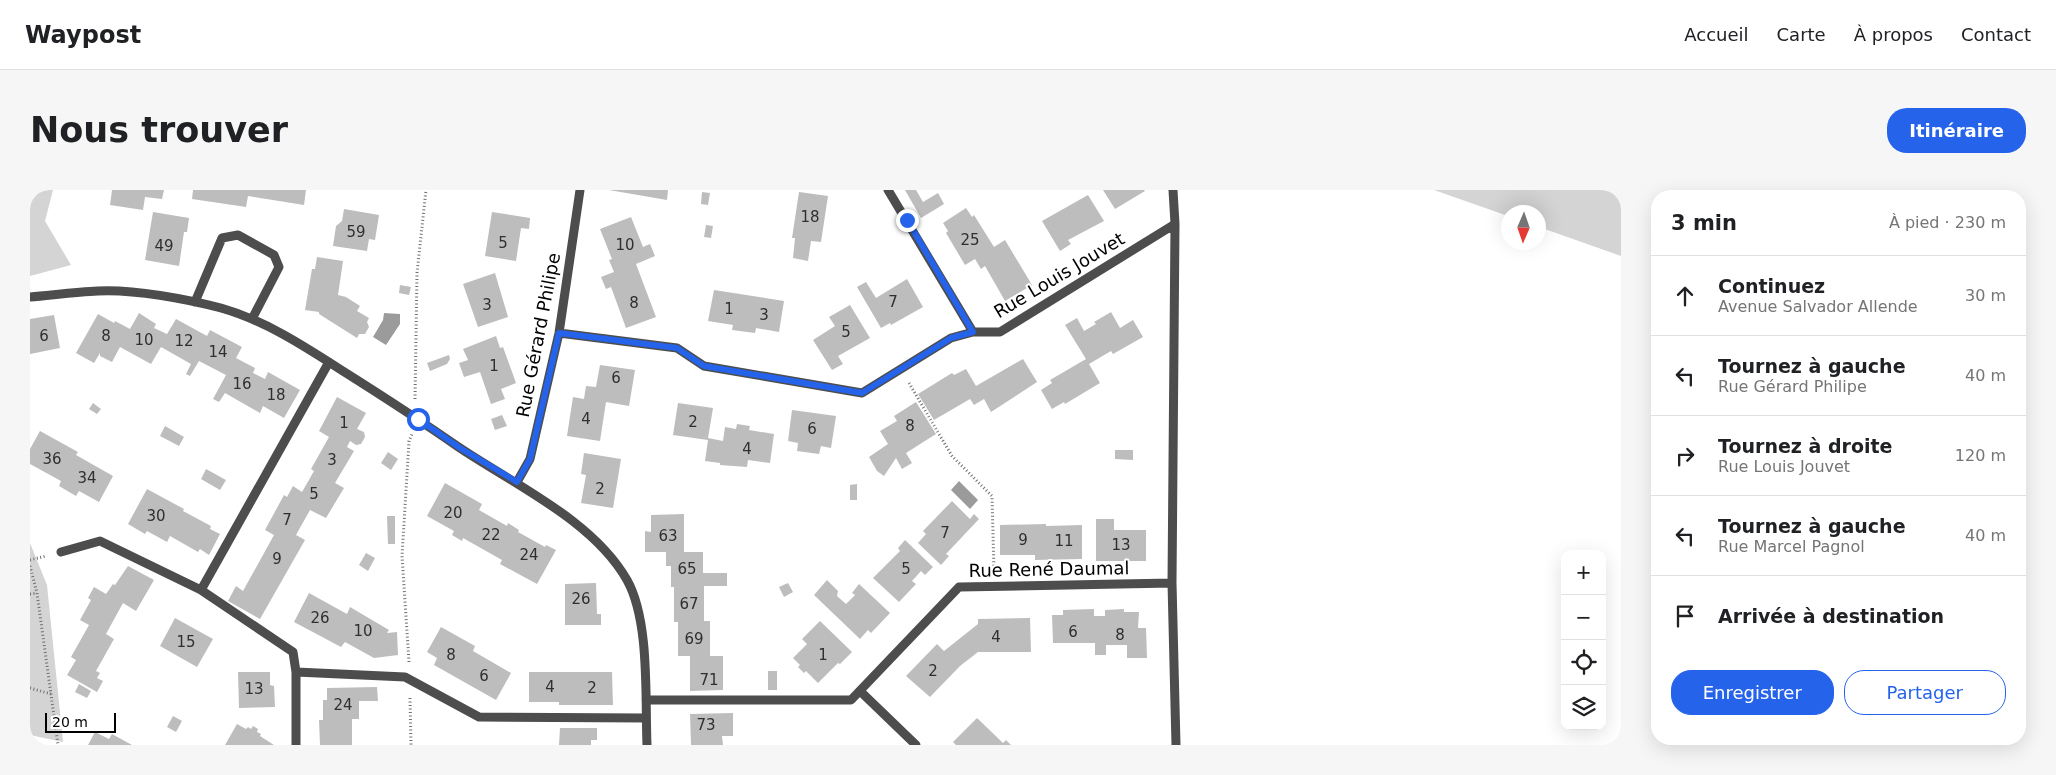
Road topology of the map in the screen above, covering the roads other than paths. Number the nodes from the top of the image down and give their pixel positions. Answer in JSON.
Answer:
{"nodes":[{"id":1,"x":580,"y":190,"type":"edge"},
{"id":2,"x":888,"y":190,"type":"edge"},
{"id":3,"x":1173,"y":190,"type":"edge"},
{"id":4,"x":1175,"y":224,"type":"junction"},
{"id":5,"x":30,"y":297,"type":"edge"},
{"id":6,"x":195,"y":302,"type":"junction"},
{"id":7,"x":252,"y":319,"type":"junction"},
{"id":8,"x":973,"y":332,"type":"junction"},
{"id":9,"x":559,"y":333,"type":"junction"},
{"id":10,"x":329,"y":362,"type":"junction"},
{"id":11,"x":517,"y":482,"type":"junction"},
{"id":12,"x":61,"y":552,"type":"dead end"},
{"id":13,"x":1172,"y":583,"type":"junction"},
{"id":14,"x":201,"y":590,"type":"junction"},
{"id":15,"x":296,"y":672,"type":"junction"},
{"id":16,"x":860,"y":691,"type":"junction"},
{"id":17,"x":646,"y":700,"type":"junction"},
{"id":18,"x":646,"y":718,"type":"junction"},
{"id":19,"x":296,"y":745,"type":"edge"},
{"id":20,"x":647,"y":745,"type":"edge"},
{"id":21,"x":916,"y":745,"type":"edge"},
{"id":22,"x":1176,"y":745,"type":"edge"}],
"edges":[{"from":1,"to":9,"type":"street","name":"Rue Gérard Philipe"},
{"from":2,"to":8,"type":"street"},
{"from":3,"to":4,"type":"street"},
{"from":4,"to":8,"type":"street","name":"Rue Louis Jouvet"},
{"from":4,"to":13,"type":"street"},
{"from":5,"to":6,"type":"street"},
{"from":6,"to":7,"type":"street"},
{"from":6,"to":7,"type":"street"},
{"from":7,"to":10,"type":"street"},
{"from":8,"to":9,"type":"street","name":"Rue Louis Jouvet"},
{"from":9,"to":11,"type":"street","name":"Rue Gérard Philipe"},
{"from":10,"to":11,"type":"street"},
{"from":10,"to":14,"type":"street"},
{"from":11,"to":17,"type":"street"},
{"from":12,"to":14,"type":"street"},
{"from":13,"to":16,"type":"street","name":"Rue René Daumal"},
{"from":13,"to":22,"type":"street"},
{"from":14,"to":15,"type":"street"},
{"from":15,"to":18,"type":"street"},
{"from":15,"to":19,"type":"street"},
{"from":16,"to":17,"type":"street","name":"Rue René Daumal"},
{"from":16,"to":21,"type":"street"},
{"from":17,"to":18,"type":"street"},
{"from":18,"to":20,"type":"street"}]}
